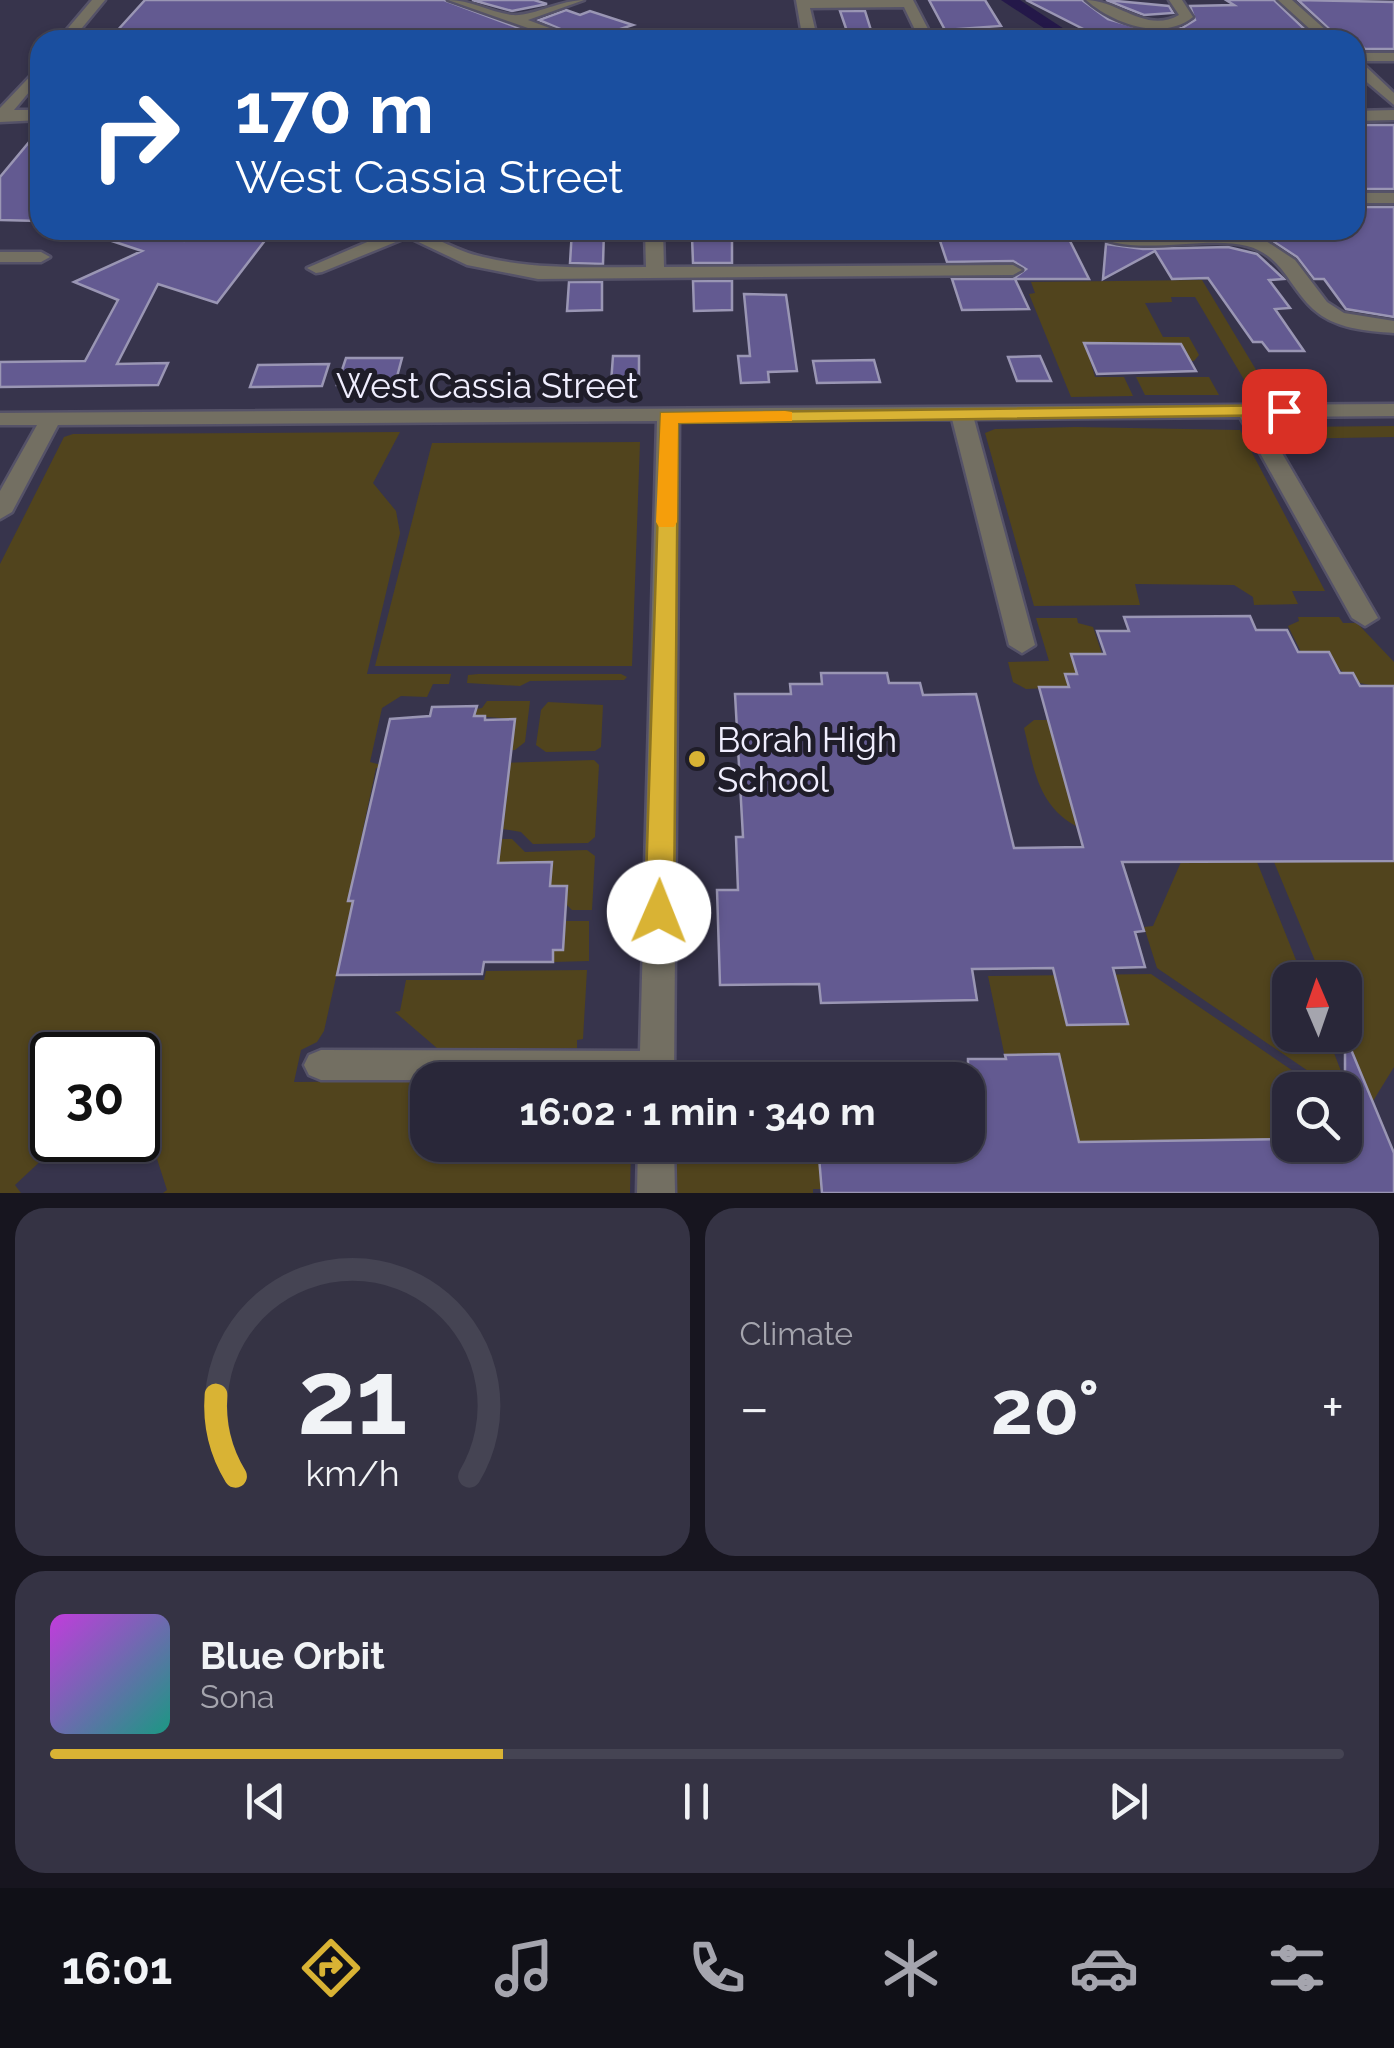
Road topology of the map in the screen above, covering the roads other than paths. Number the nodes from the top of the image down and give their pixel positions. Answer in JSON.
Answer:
{"nodes":[{"id":1,"x":100,"y":0,"type":"edge"},
{"id":2,"x":454,"y":0,"type":"edge"},
{"id":3,"x":578,"y":0,"type":"edge"},
{"id":4,"x":1092,"y":0,"type":"edge"},
{"id":5,"x":1175,"y":0,"type":"edge"},
{"id":6,"x":1284,"y":0,"type":"edge"},
{"id":7,"x":803,"y":2,"type":"edge"},
{"id":8,"x":908,"y":2,"type":"edge"},
{"id":9,"x":515,"y":20,"type":"junction"},
{"id":10,"x":921,"y":29,"type":"dead end"},
{"id":11,"x":74,"y":30,"type":"edge"},
{"id":12,"x":545,"y":30,"type":"edge"},
{"id":13,"x":807,"y":30,"type":"edge"},
{"id":14,"x":1318,"y":30,"type":"edge"},
{"id":15,"x":1394,"y":56,"type":"edge"},
{"id":16,"x":1365,"y":63,"type":"edge"},
{"id":17,"x":1365,"y":74,"type":"edge"},
{"id":18,"x":30,"y":82,"type":"edge"},
{"id":19,"x":1394,"y":101,"type":"edge"},
{"id":20,"x":30,"y":115,"type":"edge"},
{"id":21,"x":1394,"y":115,"type":"edge"},
{"id":22,"x":1,"y":116,"type":"edge"},
{"id":23,"x":1365,"y":116,"type":"edge"},
{"id":24,"x":1365,"y":198,"type":"edge"},
{"id":25,"x":1394,"y":198,"type":"edge"},
{"id":26,"x":1365,"y":200,"type":"edge"},
{"id":27,"x":1394,"y":222,"type":"edge"},
{"id":28,"x":383,"y":240,"type":"edge"},
{"id":29,"x":428,"y":240,"type":"edge"},
{"id":30,"x":654,"y":240,"type":"edge"},
{"id":31,"x":1231,"y":240,"type":"edge"},
{"id":32,"x":0,"y":257,"type":"edge"},
{"id":33,"x":42,"y":257,"type":"dead end"},
{"id":34,"x":316,"y":268,"type":"dead end"},
{"id":35,"x":1013,"y":270,"type":"dead end"},
{"id":36,"x":655,"y":272,"type":"junction"},
{"id":37,"x":1394,"y":327,"type":"edge"},
{"id":38,"x":1394,"y":410,"type":"edge"},
{"id":39,"x":1247,"y":411,"type":"junction"},
{"id":40,"x":962,"y":414,"type":"junction"},
{"id":41,"x":668,"y":418,"type":"junction"},
{"id":42,"x":0,"y":419,"type":"edge"},
{"id":43,"x":51,"y":419,"type":"junction"},
{"id":44,"x":0,"y":512,"type":"edge"},
{"id":45,"x":1364,"y":618,"type":"dead end"},
{"id":46,"x":1022,"y":644,"type":"dead end"},
{"id":47,"x":658,"y":1062,"type":"edge"},
{"id":48,"x":321,"y":1064,"type":"dead end"},
{"id":49,"x":410,"y":1066,"type":"edge"},
{"id":50,"x":656,"y":1162,"type":"edge"},
{"id":51,"x":656,"y":1193,"type":"edge"}],
"edges":[{"from":1,"to":11,"type":"street"},
{"from":2,"to":9,"type":"street"},
{"from":3,"to":9,"type":"street"},
{"from":4,"to":5,"type":"street"},
{"from":6,"to":14,"type":"street"},
{"from":7,"to":8,"type":"street"},
{"from":7,"to":13,"type":"street"},
{"from":8,"to":10,"type":"street"},
{"from":9,"to":12,"type":"street"},
{"from":15,"to":16,"type":"street"},
{"from":17,"to":19,"type":"street"},
{"from":18,"to":22,"type":"street"},
{"from":20,"to":22,"type":"street"},
{"from":21,"to":23,"type":"street"},
{"from":24,"to":25,"type":"street"},
{"from":26,"to":27,"type":"street"},
{"from":28,"to":34,"type":"street"},
{"from":29,"to":36,"type":"street"},
{"from":30,"to":36,"type":"street"},
{"from":31,"to":37,"type":"street"},
{"from":32,"to":33,"type":"street"},
{"from":35,"to":36,"type":"street"},
{"from":38,"to":39,"type":"street","name":"West Cassia Street"},
{"from":39,"to":40,"type":"street","name":"West Cassia Street"},
{"from":39,"to":45,"type":"street"},
{"from":40,"to":41,"type":"street","name":"West Cassia Street"},
{"from":40,"to":46,"type":"street"},
{"from":41,"to":43,"type":"street","name":"West Cassia Street"},
{"from":41,"to":47,"type":"street"},
{"from":42,"to":43,"type":"street","name":"West Cassia Street"},
{"from":43,"to":44,"type":"street"},
{"from":48,"to":49,"type":"street"},
{"from":50,"to":51,"type":"street"}]}
